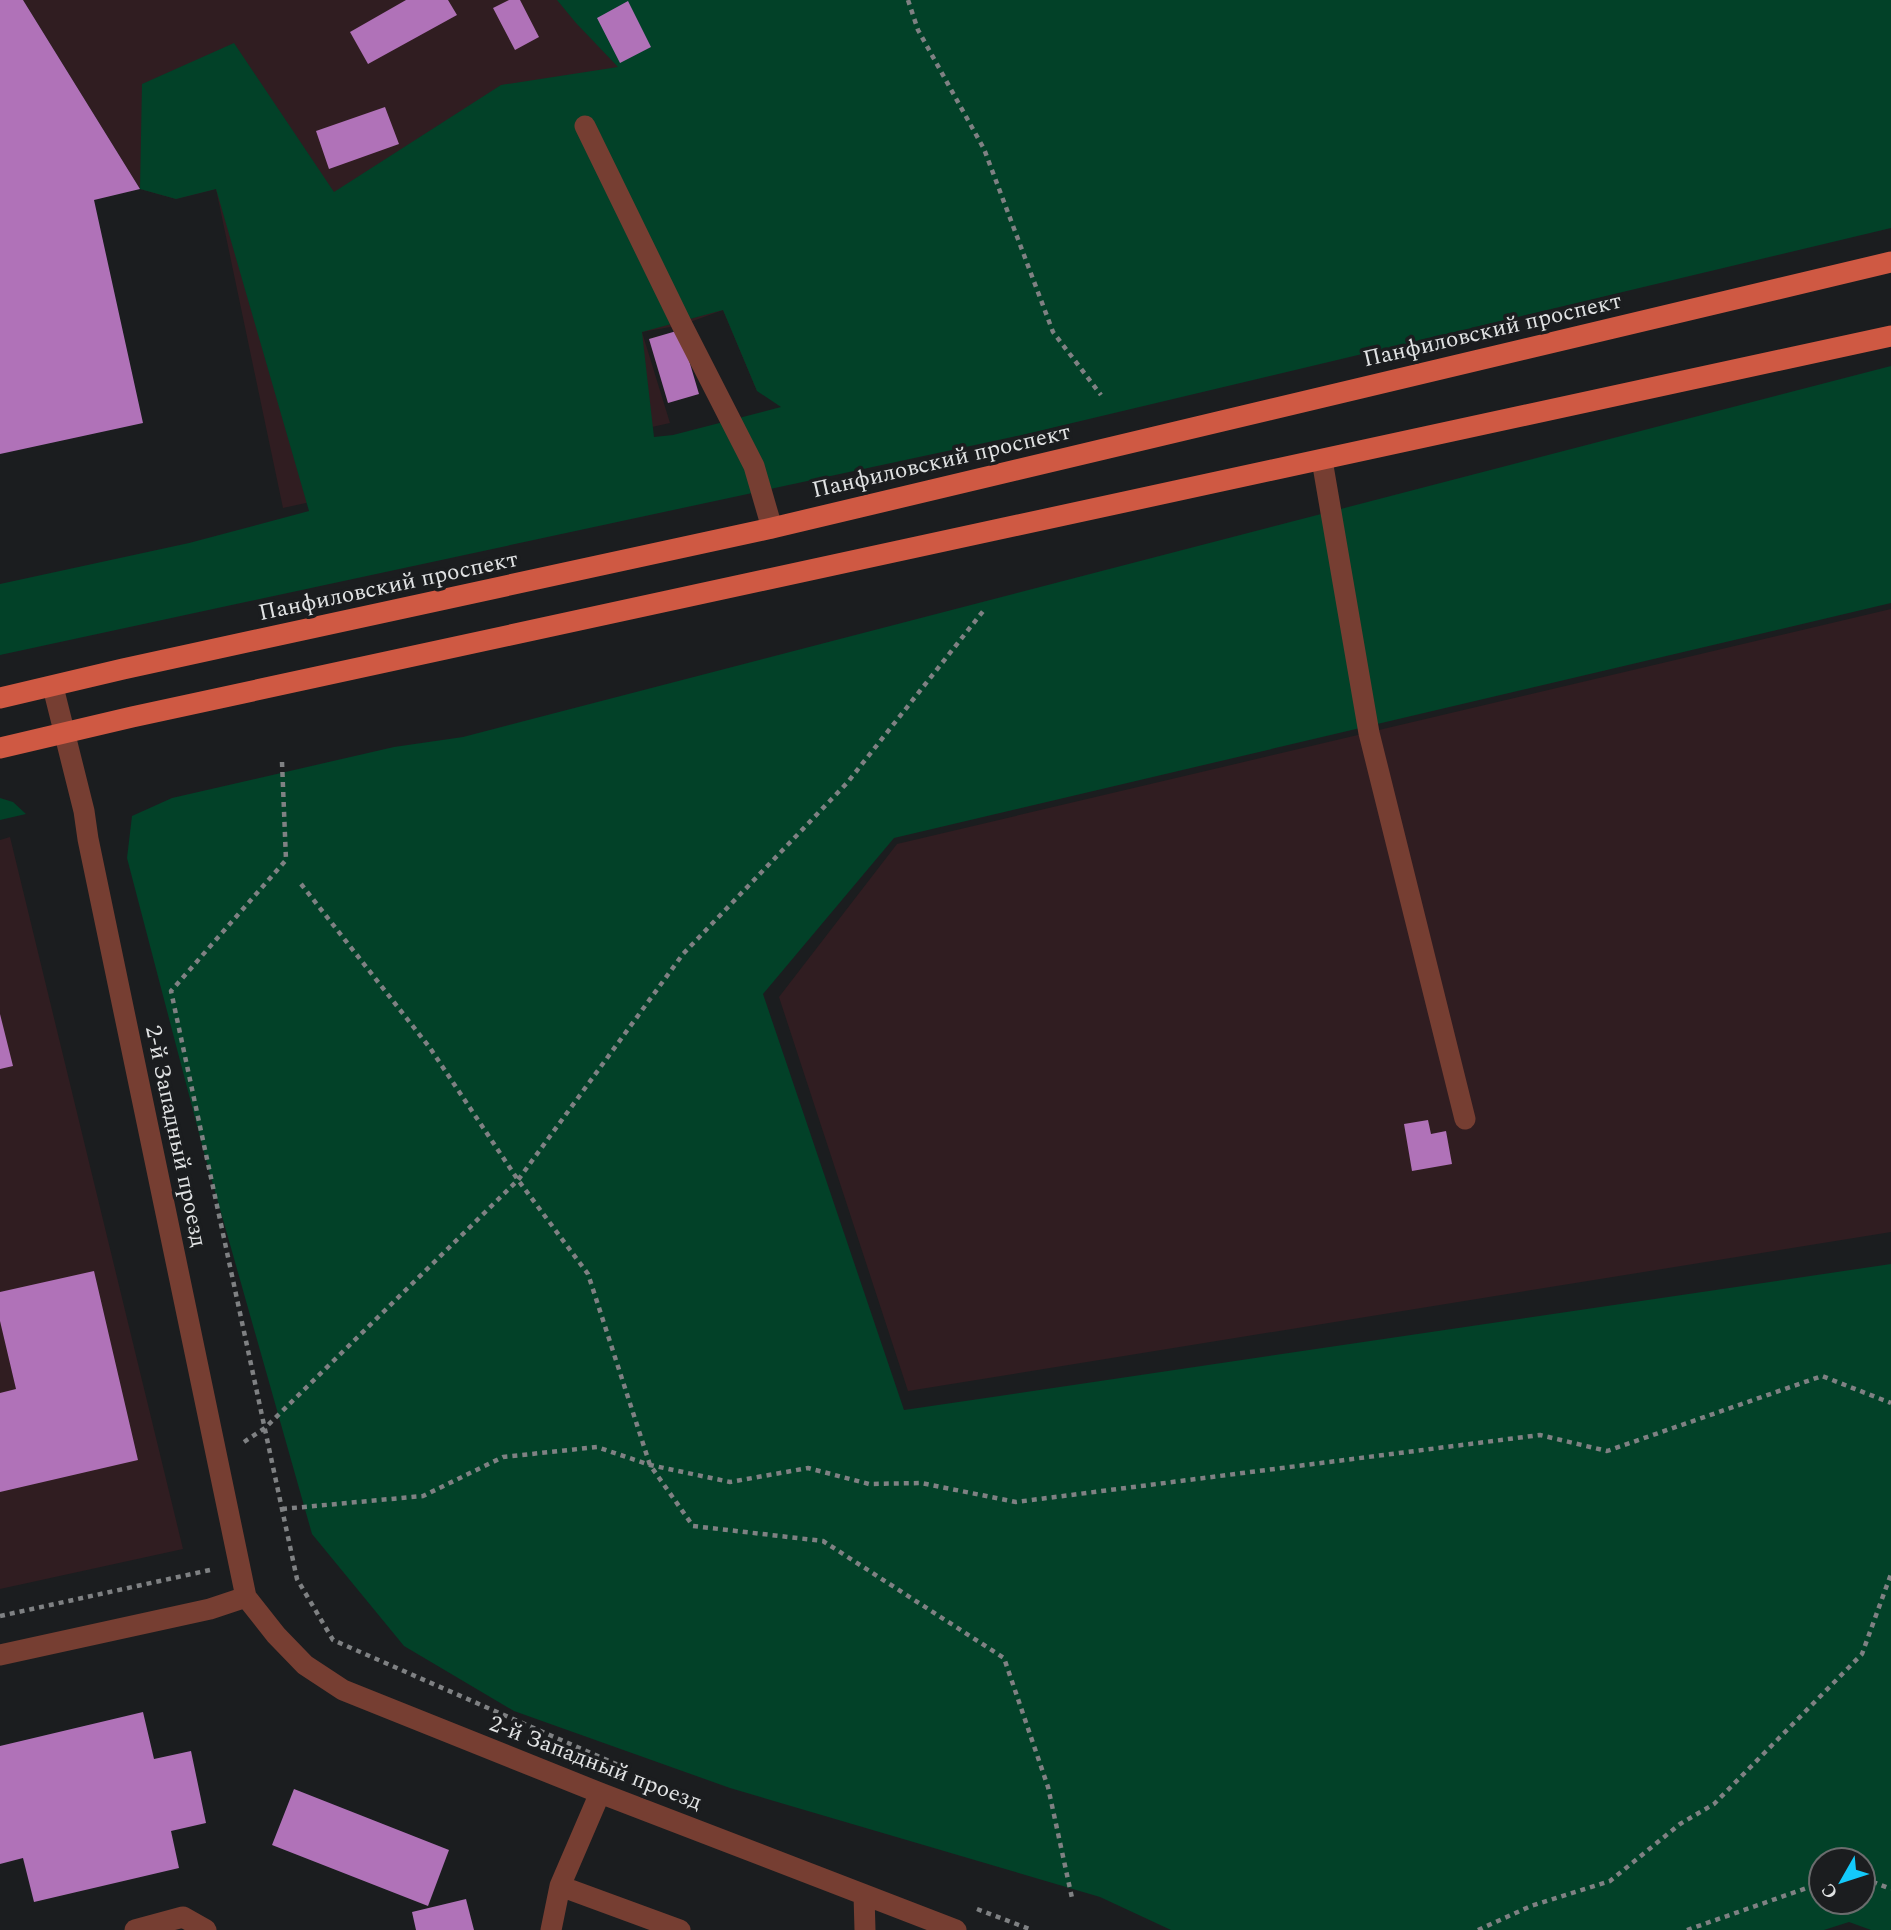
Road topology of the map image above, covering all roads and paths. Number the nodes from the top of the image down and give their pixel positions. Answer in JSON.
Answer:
{"nodes":[{"id":1,"x":908,"y":0,"type":"edge"},
{"id":2,"x":586,"y":126,"type":"dead end"},
{"id":3,"x":1891,"y":262,"type":"edge"},
{"id":4,"x":1891,"y":336,"type":"edge"},
{"id":5,"x":1101,"y":396,"type":"dead end"},
{"id":6,"x":1322,"y":460,"type":"junction"},
{"id":7,"x":772,"y":527,"type":"junction"},
{"id":8,"x":984,"y":610,"type":"dead end"},
{"id":9,"x":53,"y":687,"type":"junction"},
{"id":10,"x":0,"y":698,"type":"edge"},
{"id":11,"x":64,"y":734,"type":"junction"},
{"id":12,"x":0,"y":748,"type":"edge"},
{"id":13,"x":282,"y":762,"type":"dead end"},
{"id":14,"x":301,"y":884,"type":"dead end"},
{"id":15,"x":1465,"y":1119,"type":"dead end"},
{"id":16,"x":518,"y":1180,"type":"junction"},
{"id":17,"x":1891,"y":1403,"type":"edge"},
{"id":18,"x":265,"y":1428,"type":"junction"},
{"id":19,"x":218,"y":1461,"type":"junction"},
{"id":20,"x":650,"y":1465,"type":"junction"},
{"id":21,"x":282,"y":1509,"type":"junction"},
{"id":22,"x":218,"y":1568,"type":"dead end"},
{"id":23,"x":1891,"y":1574,"type":"edge"},
{"id":24,"x":246,"y":1597,"type":"junction"},
{"id":25,"x":0,"y":1616,"type":"edge"},
{"id":26,"x":0,"y":1655,"type":"edge"},
{"id":27,"x":620,"y":1766,"type":"dead end"},
{"id":28,"x":600,"y":1793,"type":"junction"},
{"id":29,"x":560,"y":1886,"type":"junction"},
{"id":30,"x":1807,"y":1888,"type":"edge"},
{"id":31,"x":864,"y":1895,"type":"junction"},
{"id":32,"x":1072,"y":1898,"type":"dead end"},
{"id":33,"x":967,"y":1905,"type":"dead end"},
{"id":34,"x":135,"y":1930,"type":"edge"},
{"id":35,"x":206,"y":1930,"type":"edge"},
{"id":36,"x":551,"y":1930,"type":"edge"},
{"id":37,"x":680,"y":1930,"type":"edge"},
{"id":38,"x":865,"y":1930,"type":"edge"},
{"id":39,"x":957,"y":1930,"type":"edge"},
{"id":40,"x":1032,"y":1930,"type":"edge"},
{"id":41,"x":1478,"y":1930,"type":"edge"},
{"id":42,"x":1687,"y":1930,"type":"edge"}],
"edges":[{"from":1,"to":5,"type":"path"},
{"from":2,"to":7,"type":"street"},
{"from":3,"to":7,"type":"main road","name":"Панфиловский проспект"},
{"from":4,"to":6,"type":"main road"},
{"from":6,"to":11,"type":"main road"},
{"from":6,"to":15,"type":"street"},
{"from":7,"to":9,"type":"main road","name":"Панфиловский проспект"},
{"from":8,"to":16,"type":"path"},
{"from":9,"to":10,"type":"main road","name":"Панфиловский проспект"},
{"from":9,"to":11,"type":"street","name":"2-й Западный проезд"},
{"from":11,"to":12,"type":"main road"},
{"from":11,"to":19,"type":"street","name":"2-й Западный проезд"},
{"from":13,"to":18,"type":"path"},
{"from":14,"to":16,"type":"path"},
{"from":16,"to":18,"type":"path"},
{"from":16,"to":20,"type":"path"},
{"from":17,"to":20,"type":"path"},
{"from":18,"to":19,"type":"path"},
{"from":18,"to":21,"type":"path"},
{"from":19,"to":24,"type":"street","name":"2-й Западный проезд"},
{"from":20,"to":21,"type":"path"},
{"from":20,"to":32,"type":"path"},
{"from":21,"to":27,"type":"path"},
{"from":22,"to":25,"type":"path"},
{"from":23,"to":41,"type":"path"},
{"from":24,"to":26,"type":"street"},
{"from":24,"to":28,"type":"street","name":"2-й Западный проезд"},
{"from":28,"to":29,"type":"street"},
{"from":28,"to":31,"type":"street","name":"2-й Западный проезд"},
{"from":29,"to":36,"type":"street"},
{"from":29,"to":37,"type":"street"},
{"from":30,"to":42,"type":"path"},
{"from":31,"to":38,"type":"street"},
{"from":31,"to":39,"type":"street","name":"2-й Западный проезд"},
{"from":33,"to":40,"type":"path"},
{"from":34,"to":35,"type":"street"}]}
